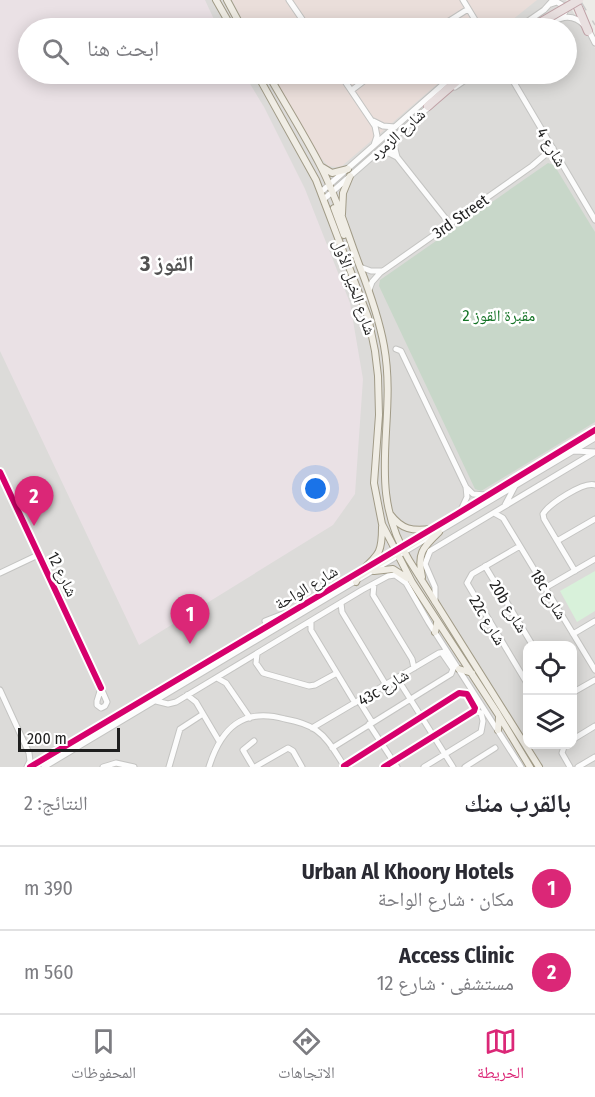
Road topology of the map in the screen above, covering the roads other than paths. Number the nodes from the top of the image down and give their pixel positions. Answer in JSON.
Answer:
{"nodes":[{"id":1,"x":216,"y":0,"type":"edge"},
{"id":2,"x":227,"y":0,"type":"edge"},
{"id":3,"x":289,"y":0,"type":"edge"},
{"id":4,"x":569,"y":0,"type":"edge"},
{"id":5,"x":577,"y":0,"type":"edge"},
{"id":6,"x":551,"y":2,"type":"edge"},
{"id":7,"x":466,"y":5,"type":"edge"},
{"id":8,"x":562,"y":17,"type":"joint"},
{"id":9,"x":226,"y":18,"type":"edge"},
{"id":10,"x":237,"y":18,"type":"edge"},
{"id":11,"x":301,"y":18,"type":"edge"},
{"id":12,"x":452,"y":18,"type":"edge"},
{"id":13,"x":474,"y":18,"type":"edge"},
{"id":14,"x":531,"y":18,"type":"edge"},
{"id":15,"x":547,"y":18,"type":"edge"},
{"id":16,"x":569,"y":18,"type":"edge"},
{"id":17,"x":577,"y":20,"type":"edge"},
{"id":18,"x":588,"y":31,"type":"junction"},
{"id":19,"x":595,"y":43,"type":"edge"},
{"id":20,"x":263,"y":84,"type":"edge"},
{"id":21,"x":274,"y":84,"type":"edge"},
{"id":22,"x":348,"y":84,"type":"edge"},
{"id":23,"x":357,"y":84,"type":"edge"},
{"id":24,"x":443,"y":84,"type":"edge"},
{"id":25,"x":453,"y":84,"type":"edge"},
{"id":26,"x":460,"y":84,"type":"edge"},
{"id":27,"x":515,"y":84,"type":"edge"},
{"id":28,"x":351,"y":88,"type":"junction"},
{"id":29,"x":428,"y":106,"type":"junction"},
{"id":30,"x":373,"y":121,"type":"junction"},
{"id":31,"x":394,"y":127,"type":"junction"},
{"id":32,"x":396,"y":135,"type":"junction"},
{"id":33,"x":374,"y":146,"type":"junction"},
{"id":34,"x":554,"y":150,"type":"junction"},
{"id":35,"x":375,"y":154,"type":"junction"},
{"id":36,"x":397,"y":157,"type":"junction"},
{"id":37,"x":320,"y":166,"type":"junction"},
{"id":38,"x":349,"y":172,"type":"junction"},
{"id":39,"x":327,"y":192,"type":"junction"},
{"id":40,"x":342,"y":218,"type":"junction"},
{"id":41,"x":595,"y":220,"type":"edge"},
{"id":42,"x":448,"y":225,"type":"junction"},
{"id":43,"x":351,"y":242,"type":"junction"},
{"id":44,"x":360,"y":267,"type":"junction"},
{"id":45,"x":384,"y":271,"type":"junction"},
{"id":46,"x":369,"y":290,"type":"junction"},
{"id":47,"x":396,"y":348,"type":"dead end"},
{"id":48,"x":595,"y":430,"type":"edge"},
{"id":49,"x":595,"y":438,"type":"edge"},
{"id":50,"x":573,"y":451,"type":"junction"},
{"id":51,"x":595,"y":452,"type":"edge"},
{"id":52,"x":0,"y":472,"type":"edge"},
{"id":53,"x":595,"y":484,"type":"edge"},
{"id":54,"x":515,"y":486,"type":"junction"},
{"id":55,"x":466,"y":487,"type":"junction"},
{"id":56,"x":487,"y":495,"type":"junction"},
{"id":57,"x":504,"y":507,"type":"junction"},
{"id":58,"x":388,"y":511,"type":"junction"},
{"id":59,"x":494,"y":513,"type":"junction"},
{"id":60,"x":457,"y":514,"type":"junction"},
{"id":61,"x":503,"y":518,"type":"junction"},
{"id":62,"x":595,"y":519,"type":"edge"},
{"id":63,"x":381,"y":521,"type":"junction"},
{"id":64,"x":443,"y":522,"type":"junction"},
{"id":65,"x":431,"y":529,"type":"junction"},
{"id":66,"x":439,"y":532,"type":"junction"},
{"id":67,"x":558,"y":541,"type":"junction"},
{"id":68,"x":520,"y":546,"type":"junction"},
{"id":69,"x":399,"y":552,"type":"junction"},
{"id":70,"x":38,"y":555,"type":"junction"},
{"id":71,"x":595,"y":559,"type":"edge"},
{"id":72,"x":485,"y":566,"type":"junction"},
{"id":73,"x":362,"y":570,"type":"junction"},
{"id":74,"x":374,"y":571,"type":"junction"},
{"id":75,"x":575,"y":571,"type":"junction"},
{"id":76,"x":0,"y":573,"type":"edge"},
{"id":77,"x":356,"y":582,"type":"junction"},
{"id":78,"x":412,"y":582,"type":"junction"},
{"id":79,"x":374,"y":584,"type":"junction"},
{"id":80,"x":425,"y":586,"type":"junction"},
{"id":81,"x":545,"y":588,"type":"junction"},
{"id":82,"x":362,"y":590,"type":"junction"},
{"id":83,"x":374,"y":595,"type":"junction"},
{"id":84,"x":435,"y":602,"type":"junction"},
{"id":85,"x":341,"y":603,"type":"junction"},
{"id":86,"x":298,"y":608,"type":"junction"},
{"id":87,"x":334,"y":608,"type":"junction"},
{"id":88,"x":342,"y":612,"type":"junction"},
{"id":89,"x":266,"y":621,"type":"dead end"},
{"id":90,"x":595,"y":621,"type":"edge"},
{"id":91,"x":311,"y":622,"type":"junction"},
{"id":92,"x":437,"y":623,"type":"junction"},
{"id":93,"x":304,"y":626,"type":"junction"},
{"id":94,"x":277,"y":629,"type":"junction"},
{"id":95,"x":311,"y":630,"type":"junction"},
{"id":96,"x":293,"y":632,"type":"junction"},
{"id":97,"x":435,"y":632,"type":"junction"},
{"id":98,"x":573,"y":634,"type":"junction"},
{"id":99,"x":531,"y":641,"type":"edge"},
{"id":100,"x":442,"y":642,"type":"junction"},
{"id":101,"x":236,"y":653,"type":"junction"},
{"id":102,"x":441,"y":653,"type":"junction"},
{"id":103,"x":257,"y":654,"type":"junction"},
{"id":104,"x":450,"y":654,"type":"junction"},
{"id":105,"x":412,"y":659,"type":"junction"},
{"id":106,"x":247,"y":660,"type":"junction"},
{"id":107,"x":256,"y":663,"type":"junction"},
{"id":108,"x":421,"y":664,"type":"junction"},
{"id":109,"x":414,"y":668,"type":"junction"},
{"id":110,"x":232,"y":669,"type":"junction"},
{"id":111,"x":459,"y":669,"type":"junction"},
{"id":112,"x":595,"y":670,"type":"edge"},
{"id":113,"x":226,"y":672,"type":"junction"},
{"id":114,"x":337,"y":673,"type":"junction"},
{"id":115,"x":472,"y":673,"type":"junction"},
{"id":116,"x":523,"y":677,"type":"edge"},
{"id":117,"x":216,"y":678,"type":"junction"},
{"id":118,"x":397,"y":678,"type":"junction"},
{"id":119,"x":595,"y":680,"type":"edge"},
{"id":120,"x":226,"y":683,"type":"junction"},
{"id":121,"x":386,"y":685,"type":"junction"},
{"id":122,"x":101,"y":688,"type":"dead end"},
{"id":123,"x":0,"y":690,"type":"edge"},
{"id":124,"x":196,"y":690,"type":"junction"},
{"id":125,"x":577,"y":691,"type":"edge"},
{"id":126,"x":187,"y":695,"type":"junction"},
{"id":127,"x":410,"y":699,"type":"junction"},
{"id":128,"x":156,"y":701,"type":"junction"},
{"id":129,"x":196,"y":702,"type":"junction"},
{"id":130,"x":357,"y":702,"type":"junction"},
{"id":131,"x":474,"y":711,"type":"junction"},
{"id":132,"x":203,"y":714,"type":"junction"},
{"id":133,"x":421,"y":717,"type":"junction"},
{"id":134,"x":500,"y":717,"type":"junction"},
{"id":135,"x":248,"y":718,"type":"junction"},
{"id":136,"x":371,"y":723,"type":"junction"},
{"id":137,"x":595,"y":726,"type":"edge"},
{"id":138,"x":315,"y":730,"type":"junction"},
{"id":139,"x":498,"y":730,"type":"junction"},
{"id":140,"x":433,"y":736,"type":"junction"},
{"id":141,"x":577,"y":737,"type":"edge"},
{"id":142,"x":220,"y":739,"type":"junction"},
{"id":143,"x":254,"y":741,"type":"dead end"},
{"id":144,"x":381,"y":742,"type":"junction"},
{"id":145,"x":332,"y":748,"type":"junction"},
{"id":146,"x":495,"y":748,"type":"dead end"},
{"id":147,"x":563,"y":749,"type":"edge"},
{"id":148,"x":29,"y":753,"type":"junction"},
{"id":149,"x":445,"y":754,"type":"junction"},
{"id":150,"x":46,"y":757,"type":"junction"},
{"id":151,"x":595,"y":757,"type":"edge"},
{"id":152,"x":393,"y":761,"type":"junction"},
{"id":153,"x":344,"y":766,"type":"edge"},
{"id":154,"x":28,"y":767,"type":"edge"},
{"id":155,"x":44,"y":767,"type":"edge"},
{"id":156,"x":103,"y":767,"type":"edge"},
{"id":157,"x":134,"y":767,"type":"edge"},
{"id":158,"x":169,"y":767,"type":"edge"},
{"id":159,"x":209,"y":767,"type":"edge"},
{"id":160,"x":254,"y":767,"type":"edge"},
{"id":161,"x":302,"y":767,"type":"edge"},
{"id":162,"x":384,"y":767,"type":"edge"},
{"id":163,"x":397,"y":767,"type":"edge"},
{"id":164,"x":424,"y":767,"type":"edge"},
{"id":165,"x":453,"y":767,"type":"edge"},
{"id":166,"x":465,"y":767,"type":"edge"},
{"id":167,"x":521,"y":767,"type":"edge"},
{"id":168,"x":530,"y":767,"type":"edge"},
{"id":169,"x":539,"y":767,"type":"edge"},
{"id":170,"x":570,"y":767,"type":"edge"},
{"id":171,"x":578,"y":767,"type":"edge"}],
"edges":[{"from":1,"to":9,"type":"main road"},
{"from":2,"to":10,"type":"main road"},
{"from":3,"to":11,"type":"street"},
{"from":4,"to":18,"type":"street"},
{"from":5,"to":15,"type":"highway","bridge":true},
{"from":5,"to":18,"type":"highway"},
{"from":6,"to":8,"type":"street"},
{"from":6,"to":14,"type":"street"},
{"from":7,"to":12,"type":"street"},
{"from":7,"to":13,"type":"street"},
{"from":8,"to":16,"type":"street"},
{"from":17,"to":18,"type":"street"},
{"from":18,"to":19,"type":"street"},
{"from":20,"to":39,"type":"main road","name":"شارع الخيل الأول"},
{"from":21,"to":37,"type":"main road","name":"شارع الخيل الأول"},
{"from":22,"to":28,"type":"street"},
{"from":23,"to":28,"type":"street"},
{"from":24,"to":31,"type":"street","name":"شارع الزمرد"},
{"from":25,"to":29,"type":"highway"},
{"from":26,"to":29,"type":"street","name":"شارع الزمرد"},
{"from":27,"to":34,"type":"street","name":"شارع 4"},
{"from":28,"to":30,"type":"street"},
{"from":29,"to":32,"type":"street","name":"شارع الزمرد"},
{"from":30,"to":31,"type":"street"},
{"from":30,"to":33,"type":"street"},
{"from":31,"to":33,"type":"street","name":"شارع الزمرد"},
{"from":32,"to":35,"type":"street","name":"شارع الزمرد"},
{"from":32,"to":36,"type":"street"},
{"from":33,"to":38,"type":"street","name":"شارع الزمرد"},
{"from":34,"to":41,"type":"street","name":"شارع 4"},
{"from":34,"to":42,"type":"street","name":"3rd Street"},
{"from":35,"to":36,"type":"street"},
{"from":35,"to":38,"type":"street","name":"شارع الزمرد"},
{"from":36,"to":42,"type":"street"},
{"from":37,"to":38,"type":"main road"},
{"from":37,"to":39,"type":"main road","name":"شارع الخيل الأول"},
{"from":38,"to":39,"type":"street","name":"شارع الزمرد"},
{"from":38,"to":40,"type":"main road"},
{"from":39,"to":40,"type":"main road","name":"شارع الخيل الأول"},
{"from":39,"to":43,"type":"main road"},
{"from":39,"to":63,"type":"main road","name":"شارع الخيل الأول"},
{"from":40,"to":43,"type":"main road","name":"شارع الخيل الأول"},
{"from":42,"to":45,"type":"street","name":"3rd Street"},
{"from":43,"to":44,"type":"main road","name":"شارع الخيل الأول"},
{"from":44,"to":45,"type":"street"},
{"from":44,"to":46,"type":"main road","name":"شارع الخيل الأول"},
{"from":45,"to":46,"type":"street","name":"3rd Street"},
{"from":46,"to":58,"type":"main road","name":"شارع الخيل الأول"},
{"from":47,"to":55,"type":"street"},
{"from":48,"to":56,"type":"street","name":"شارع الواحة"},
{"from":49,"to":50,"type":"street","name":"شارع الواحة"},
{"from":50,"to":51,"type":"street"},
{"from":50,"to":54,"type":"street","name":"شارع الواحة"},
{"from":51,"to":57,"type":"street"},
{"from":52,"to":70,"type":"street","name":"شارع 12"},
{"from":53,"to":67,"type":"street"},
{"from":54,"to":57,"type":"street"},
{"from":54,"to":66,"type":"street","name":"شارع الواحة"},
{"from":55,"to":56,"type":"street"},
{"from":55,"to":60,"type":"street"},
{"from":56,"to":60,"type":"street","name":"شارع الواحة"},
{"from":57,"to":59,"type":"street"},
{"from":57,"to":61,"type":"street"},
{"from":58,"to":65,"type":"main road"},
{"from":58,"to":69,"type":"main road","name":"شارع الخيل الأول"},
{"from":59,"to":61,"type":"street","name":"18c شارع"},
{"from":59,"to":84,"type":"street"},
{"from":60,"to":64,"type":"street","name":"شارع الواحة"},
{"from":61,"to":68,"type":"street","name":"18c شارع"},
{"from":62,"to":67,"type":"street"},
{"from":63,"to":69,"type":"main road","name":"شارع الخيل الأول"},
{"from":63,"to":73,"type":"main road"},
{"from":64,"to":65,"type":"street","name":"شارع الواحة"},
{"from":64,"to":69,"type":"main road"},
{"from":65,"to":69,"type":"street","name":"شارع الواحة"},
{"from":66,"to":69,"type":"street","name":"شارع الواحة"},
{"from":66,"to":80,"type":"main road"},
{"from":67,"to":75,"type":"street"},
{"from":68,"to":72,"type":"street"},
{"from":68,"to":81,"type":"street","name":"18c شارع"},
{"from":69,"to":73,"type":"street","name":"شارع الواحة"},
{"from":69,"to":74,"type":"street","name":"شارع الواحة"},
{"from":69,"to":77,"type":"main road"},
{"from":69,"to":78,"type":"main road","name":"شارع الخيل الأول"},
{"from":69,"to":80,"type":"main road","name":"شارع الخيل الأول"},
{"from":70,"to":76,"type":"street"},
{"from":70,"to":122,"type":"street","name":"شارع 12"},
{"from":71,"to":75,"type":"street"},
{"from":72,"to":99,"type":"street","name":"20b شارع"},
{"from":72,"to":116,"type":"street","name":"22c شارع"},
{"from":73,"to":86,"type":"street","name":"شارع الواحة"},
{"from":74,"to":77,"type":"street","name":"شارع الواحة"},
{"from":74,"to":78,"type":"main road"},
{"from":75,"to":81,"type":"street"},
{"from":77,"to":94,"type":"street","name":"شارع الواحة"},
{"from":78,"to":92,"type":"main road","name":"شارع الخيل الأول"},
{"from":79,"to":82,"type":"street"},
{"from":79,"to":83,"type":"street"},
{"from":79,"to":97,"type":"street"},
{"from":80,"to":84,"type":"main road","name":"شارع الخيل الأول"},
{"from":81,"to":98,"type":"street","name":"18c شارع"},
{"from":82,"to":83,"type":"street"},
{"from":82,"to":85,"type":"street"},
{"from":83,"to":105,"type":"street"},
{"from":84,"to":169,"type":"main road","name":"شارع الخيل الأول"},
{"from":85,"to":87,"type":"street"},
{"from":85,"to":88,"type":"street"},
{"from":86,"to":89,"type":"street"},
{"from":86,"to":150,"type":"street","name":"شارع الواحة"},
{"from":87,"to":88,"type":"street"},
{"from":87,"to":91,"type":"street"},
{"from":88,"to":121,"type":"street"},
{"from":90,"to":98,"type":"street"},
{"from":91,"to":93,"type":"street"},
{"from":91,"to":95,"type":"street"},
{"from":92,"to":97,"type":"main road"},
{"from":92,"to":115,"type":"main road","name":"شارع الخيل الأول"},
{"from":93,"to":95,"type":"street"},
{"from":93,"to":96,"type":"street"},
{"from":94,"to":96,"type":"street"},
{"from":94,"to":101,"type":"street","name":"شارع الواحة"},
{"from":95,"to":114,"type":"street"},
{"from":96,"to":103,"type":"street"},
{"from":97,"to":100,"type":"street"},
{"from":98,"to":112,"type":"street","name":"18c شارع"},
{"from":100,"to":102,"type":"street"},
{"from":100,"to":104,"type":"street"},
{"from":101,"to":110,"type":"street"},
{"from":101,"to":128,"type":"street","name":"شارع الواحة"},
{"from":102,"to":104,"type":"street"},
{"from":102,"to":108,"type":"street","name":"43c شارع"},
{"from":102,"to":127,"type":"street"},
{"from":103,"to":106,"type":"street"},
{"from":103,"to":107,"type":"street"},
{"from":104,"to":111,"type":"street"},
{"from":105,"to":108,"type":"street"},
{"from":105,"to":109,"type":"street"},
{"from":106,"to":107,"type":"street"},
{"from":106,"to":110,"type":"street"},
{"from":107,"to":114,"type":"street"},
{"from":108,"to":109,"type":"street","name":"43c شارع"},
{"from":109,"to":118,"type":"street","name":"43c شارع"},
{"from":110,"to":113,"type":"street"},
{"from":111,"to":115,"type":"main road"},
{"from":111,"to":139,"type":"street"},
{"from":113,"to":117,"type":"street"},
{"from":113,"to":120,"type":"street"},
{"from":114,"to":130,"type":"street"},
{"from":115,"to":134,"type":"main road","name":"شارع الخيل الأول"},
{"from":117,"to":120,"type":"street"},
{"from":117,"to":124,"type":"street"},
{"from":118,"to":121,"type":"street","name":"43c شارع"},
{"from":118,"to":127,"type":"street"},
{"from":119,"to":125,"type":"street"},
{"from":120,"to":135,"type":"street"},
{"from":121,"to":130,"type":"street","name":"43c شارع"},
{"from":123,"to":148,"type":"street"},
{"from":124,"to":126,"type":"street"},
{"from":124,"to":129,"type":"street"},
{"from":126,"to":128,"type":"street"},
{"from":126,"to":129,"type":"street"},
{"from":127,"to":133,"type":"street"},
{"from":127,"to":136,"type":"street"},
{"from":128,"to":155,"type":"street","name":"شارع الواحة"},
{"from":129,"to":132,"type":"street"},
{"from":130,"to":136,"type":"street"},
{"from":130,"to":138,"type":"street","name":"43c شارع"},
{"from":131,"to":133,"type":"street"},
{"from":131,"to":140,"type":"street"},
{"from":131,"to":149,"type":"street"},
{"from":132,"to":142,"type":"street"},
{"from":132,"to":158,"type":"street"},
{"from":133,"to":140,"type":"street"},
{"from":133,"to":144,"type":"street"},
{"from":134,"to":139,"type":"main road"},
{"from":134,"to":168,"type":"main road","name":"شارع الخيل الأول"},
{"from":135,"to":138,"type":"street"},
{"from":135,"to":142,"type":"street"},
{"from":136,"to":144,"type":"street"},
{"from":136,"to":145,"type":"street"},
{"from":137,"to":141,"type":"street"},
{"from":138,"to":145,"type":"street"},
{"from":139,"to":167,"type":"street"},
{"from":140,"to":149,"type":"street"},
{"from":140,"to":152,"type":"street"},
{"from":142,"to":159,"type":"street"},
{"from":143,"to":160,"type":"street"},
{"from":144,"to":152,"type":"street"},
{"from":144,"to":153,"type":"street"},
{"from":145,"to":153,"type":"street"},
{"from":146,"to":166,"type":"street"},
{"from":147,"to":170,"type":"street"},
{"from":148,"to":150,"type":"street"},
{"from":148,"to":154,"type":"street"},
{"from":149,"to":164,"type":"street"},
{"from":149,"to":165,"type":"street"},
{"from":150,"to":154,"type":"street","name":"شارع الواحة"},
{"from":151,"to":171,"type":"street"},
{"from":152,"to":162,"type":"street"},
{"from":152,"to":163,"type":"street"},
{"from":156,"to":157,"type":"street"},
{"from":160,"to":161,"type":"street"}]}
